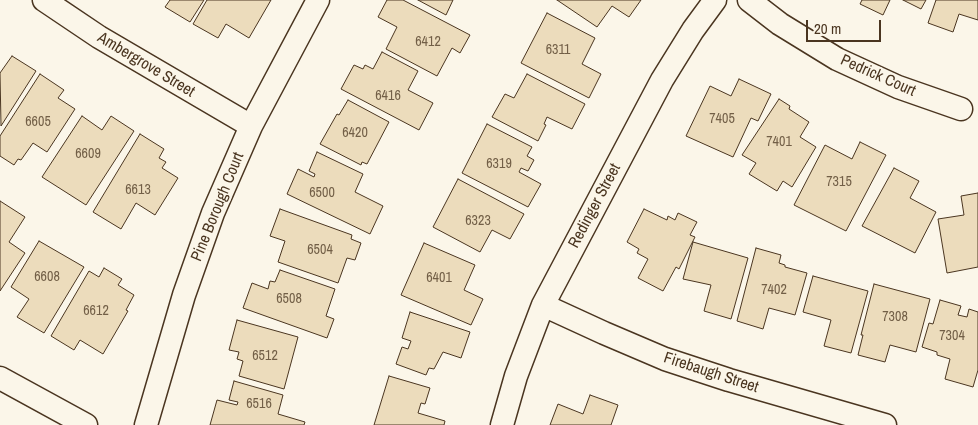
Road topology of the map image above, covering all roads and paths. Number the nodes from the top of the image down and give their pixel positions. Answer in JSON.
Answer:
{"nodes":[{"id":1,"x":44,"y":0,"type":"edge"},
{"id":2,"x":318,"y":0,"type":"edge"},
{"id":3,"x":715,"y":0,"type":"edge"},
{"id":4,"x":749,"y":0,"type":"edge"},
{"id":5,"x":961,"y":109,"type":"dead end"},
{"id":6,"x":251,"y":126,"type":"junction"},
{"id":7,"x":544,"y":304,"type":"junction"},
{"id":8,"x":0,"y":378,"type":"edge"},
{"id":9,"x":86,"y":425,"type":"edge"},
{"id":10,"x":146,"y":425,"type":"edge"},
{"id":11,"x":502,"y":425,"type":"edge"},
{"id":12,"x":884,"y":425,"type":"edge"}],
"edges":[{"from":1,"to":6,"type":"street","name":"Ambergrove Street"},
{"from":2,"to":6,"type":"street","name":"Pine Borough Court"},
{"from":3,"to":7,"type":"street","name":"Redinger Street"},
{"from":4,"to":5,"type":"street","name":"Pedrick Court"},
{"from":6,"to":10,"type":"street","name":"Pine Borough Court"},
{"from":7,"to":11,"type":"street","name":"Redinger Street"},
{"from":7,"to":12,"type":"street","name":"Firebaugh Street"},
{"from":8,"to":9,"type":"street"}]}
